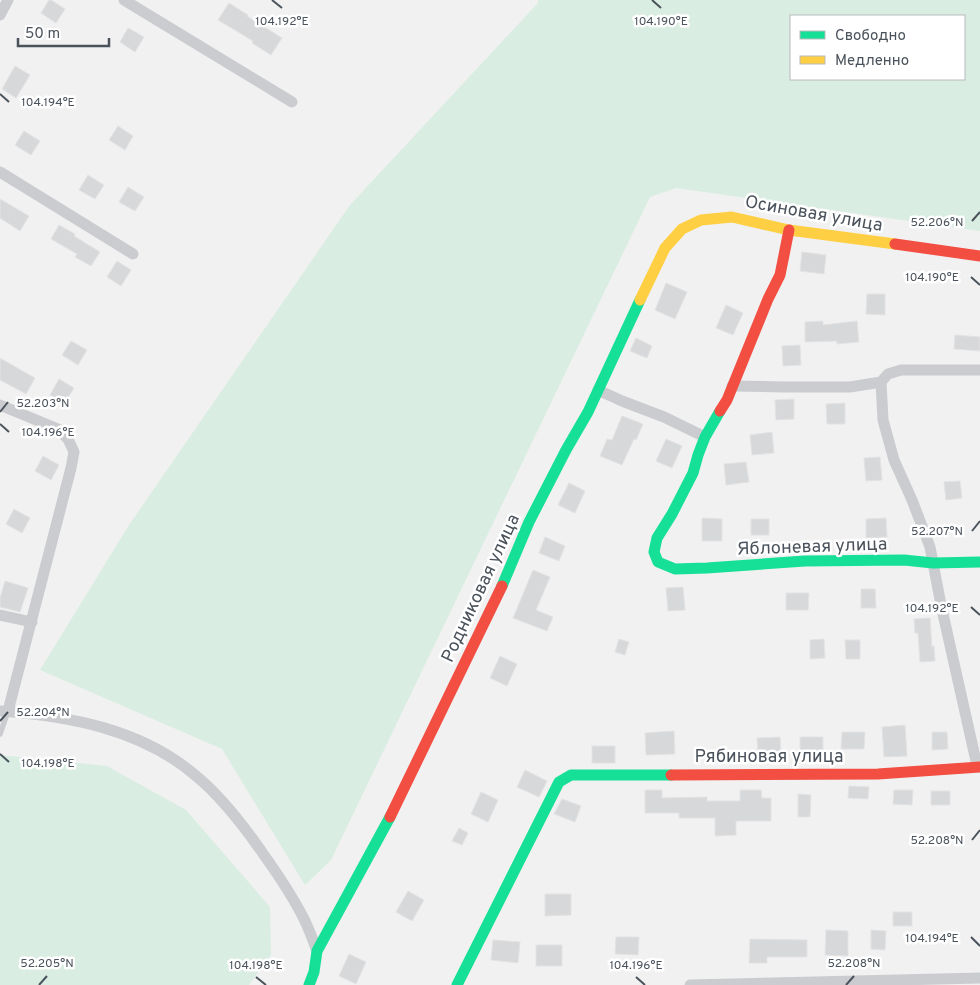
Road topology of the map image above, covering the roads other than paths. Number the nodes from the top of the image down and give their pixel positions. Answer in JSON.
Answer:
{"nodes":[{"id":1,"x":8,"y":0,"type":"edge"},
{"id":2,"x":124,"y":0,"type":"edge"},
{"id":3,"x":0,"y":15,"type":"edge"},
{"id":4,"x":292,"y":102,"type":"dead end"},
{"id":5,"x":0,"y":172,"type":"edge"},
{"id":6,"x":701,"y":220,"type":"joint"},
{"id":7,"x":789,"y":230,"type":"junction"},
{"id":8,"x":133,"y":254,"type":"dead end"},
{"id":9,"x":980,"y":256,"type":"edge"},
{"id":10,"x":980,"y":370,"type":"edge"},
{"id":11,"x":880,"y":382,"type":"junction"},
{"id":12,"x":732,"y":386,"type":"junction"},
{"id":13,"x":598,"y":390,"type":"junction"},
{"id":14,"x":0,"y":405,"type":"edge"},
{"id":15,"x":705,"y":437,"type":"junction"},
{"id":16,"x":980,"y":562,"type":"edge"},
{"id":17,"x":933,"y":563,"type":"junction"},
{"id":18,"x":0,"y":615,"type":"edge"},
{"id":19,"x":32,"y":622,"type":"junction"},
{"id":20,"x":4,"y":711,"type":"edge"},
{"id":21,"x":0,"y":734,"type":"edge"},
{"id":22,"x":980,"y":767,"type":"edge"},
{"id":23,"x":317,"y":951,"type":"junction"},
{"id":24,"x":980,"y":978,"type":"edge"},
{"id":25,"x":309,"y":985,"type":"edge"},
{"id":26,"x":457,"y":985,"type":"edge"},
{"id":27,"x":690,"y":985,"type":"edge"}],
"edges":[{"from":1,"to":3,"type":"street"},
{"from":2,"to":4,"type":"street"},
{"from":5,"to":8,"type":"street"},
{"from":6,"to":7,"type":"street","name":"Осиновая улица"},
{"from":6,"to":13,"type":"street","name":"Родниковая улица"},
{"from":7,"to":9,"type":"street","name":"Осиновая улица"},
{"from":7,"to":12,"type":"street"},
{"from":10,"to":11,"type":"street"},
{"from":11,"to":12,"type":"street"},
{"from":11,"to":17,"type":"street"},
{"from":12,"to":15,"type":"street"},
{"from":13,"to":15,"type":"street"},
{"from":13,"to":23,"type":"street","name":"Родниковая улица"},
{"from":14,"to":19,"type":"street"},
{"from":15,"to":17,"type":"street","name":"Яблоневая улица"},
{"from":16,"to":17,"type":"street","name":"Яблоневая улица"},
{"from":17,"to":22,"type":"street"},
{"from":18,"to":19,"type":"street"},
{"from":19,"to":20,"type":"street"},
{"from":20,"to":21,"type":"lane"},
{"from":20,"to":23,"type":"street"},
{"from":22,"to":26,"type":"street","name":"Рябиновая улица"},
{"from":23,"to":25,"type":"street","name":"Родниковая улица"},
{"from":24,"to":27,"type":"street"}]}
